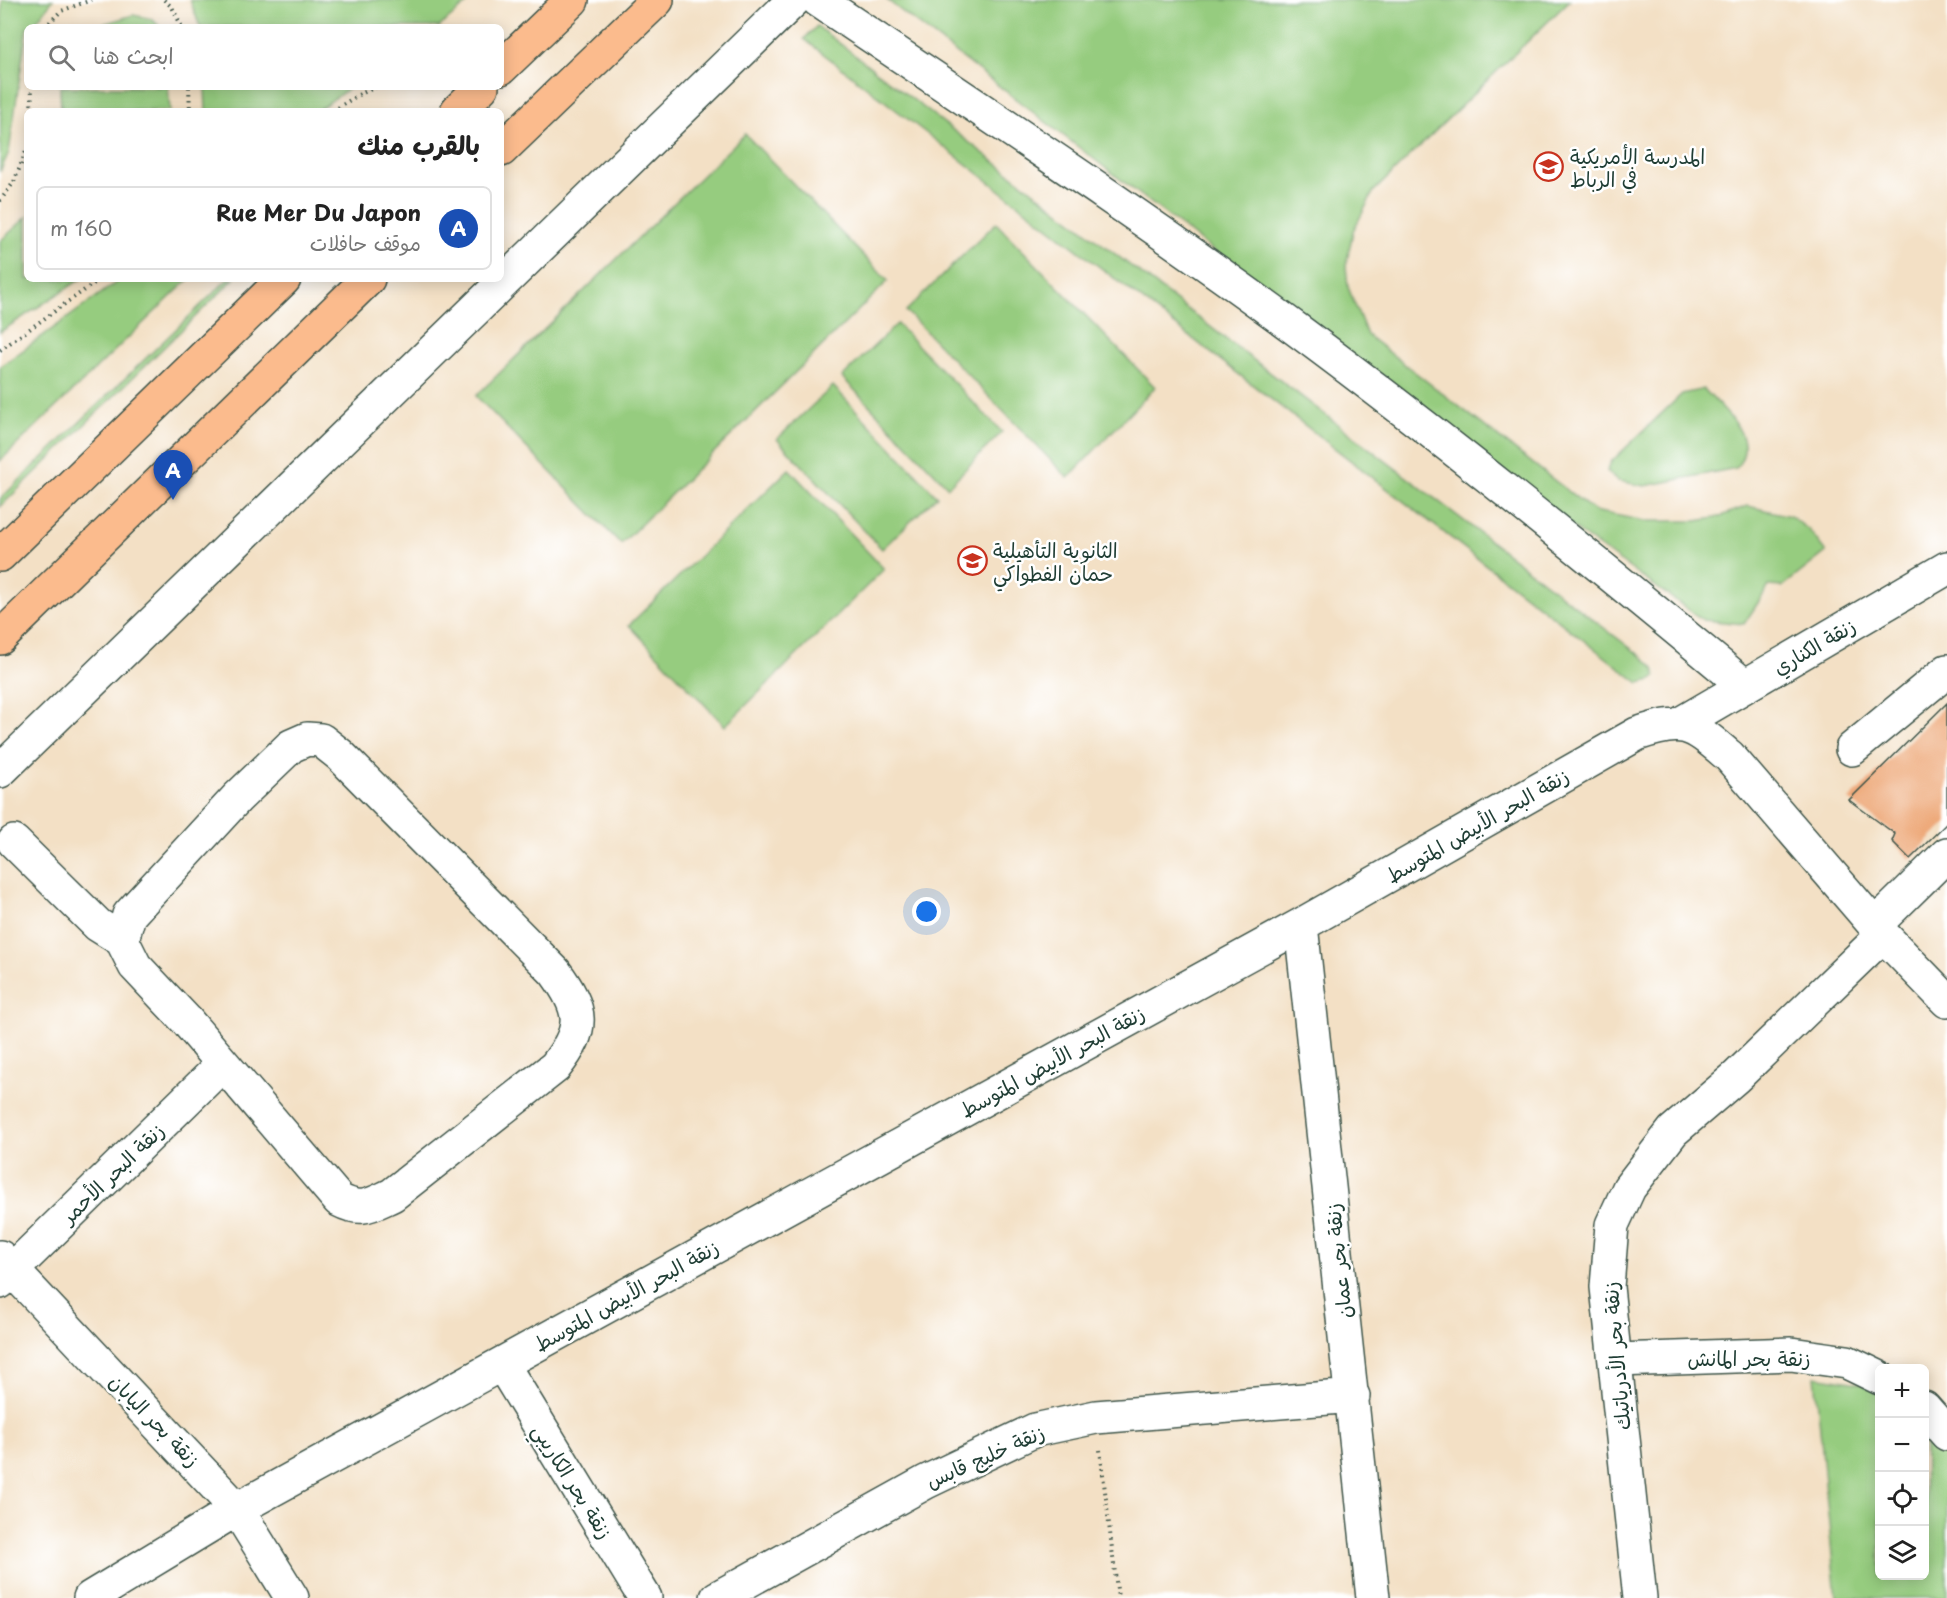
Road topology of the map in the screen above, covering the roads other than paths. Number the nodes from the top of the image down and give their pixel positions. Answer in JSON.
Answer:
{"nodes":[{"id":1,"x":572,"y":0,"type":"edge"},
{"id":2,"x":657,"y":0,"type":"edge"},
{"id":3,"x":794,"y":0,"type":"edge"},
{"id":4,"x":818,"y":0,"type":"edge"},
{"id":5,"x":504,"y":65,"type":"edge"},
{"id":6,"x":479,"y":90,"type":"edge"},
{"id":7,"x":460,"y":108,"type":"edge"},
{"id":8,"x":504,"y":147,"type":"edge"},
{"id":9,"x":281,"y":282,"type":"edge"},
{"id":10,"x":365,"y":282,"type":"edge"},
{"id":11,"x":504,"y":282,"type":"edge"},
{"id":12,"x":504,"y":282,"type":"edge"},
{"id":13,"x":0,"y":555,"type":"edge"},
{"id":14,"x":1947,"y":568,"type":"edge"},
{"id":15,"x":0,"y":638,"type":"edge"},
{"id":16,"x":1947,"y":671,"type":"edge"},
{"id":17,"x":1745,"y":686,"type":"junction"},
{"id":18,"x":1680,"y":724,"type":"junction"},
{"id":19,"x":1852,"y":749,"type":"dead end"},
{"id":20,"x":0,"y":771,"type":"edge"},
{"id":21,"x":14,"y":842,"type":"dead end"},
{"id":22,"x":1947,"y":854,"type":"edge"},
{"id":23,"x":1301,"y":925,"type":"junction"},
{"id":24,"x":1879,"y":930,"type":"junction"},
{"id":25,"x":122,"y":940,"type":"junction"},
{"id":26,"x":1947,"y":1001,"type":"edge"},
{"id":27,"x":223,"y":1064,"type":"junction"},
{"id":28,"x":4,"y":1269,"type":"edge"},
{"id":29,"x":1616,"y":1360,"type":"junction"},
{"id":30,"x":502,"y":1364,"type":"junction"},
{"id":31,"x":1875,"y":1376,"type":"edge"},
{"id":32,"x":1353,"y":1396,"type":"junction"},
{"id":33,"x":1929,"y":1414,"type":"edge"},
{"id":34,"x":1947,"y":1434,"type":"edge"},
{"id":35,"x":237,"y":1509,"type":"junction"},
{"id":36,"x":90,"y":1598,"type":"edge"},
{"id":37,"x":292,"y":1598,"type":"edge"},
{"id":38,"x":645,"y":1598,"type":"edge"},
{"id":39,"x":717,"y":1598,"type":"edge"},
{"id":40,"x":1373,"y":1598,"type":"edge"},
{"id":41,"x":1640,"y":1598,"type":"edge"}],
"edges":[{"from":1,"to":5,"type":"main road"},
{"from":2,"to":8,"type":"main road"},
{"from":3,"to":12,"type":"street"},
{"from":4,"to":17,"type":"street"},
{"from":6,"to":7,"type":"main road"},
{"from":9,"to":13,"type":"main road"},
{"from":10,"to":15,"type":"main road"},
{"from":11,"to":20,"type":"street"},
{"from":14,"to":17,"type":"street","name":"زنقة الكناري"},
{"from":16,"to":19,"type":"street"},
{"from":17,"to":18,"type":"street","name":"زنقة الكناري"},
{"from":18,"to":23,"type":"street","name":"زنقة البحر الأبيض المتوسط"},
{"from":18,"to":24,"type":"street"},
{"from":21,"to":25,"type":"street"},
{"from":22,"to":24,"type":"street","name":"زنقة بحر الأدرياتيك"},
{"from":23,"to":30,"type":"street","name":"زنقة البحر الأبيض المتوسط"},
{"from":23,"to":32,"type":"street","name":"زنقة بحر عمان"},
{"from":24,"to":26,"type":"street"},
{"from":24,"to":29,"type":"street","name":"زنقة بحر الأدرياتيك"},
{"from":25,"to":27,"type":"street"},
{"from":25,"to":27,"type":"street"},
{"from":27,"to":28,"type":"street","name":"زنقة البحر الأحمر"},
{"from":28,"to":35,"type":"street","name":"زنقة بحر اليابان"},
{"from":29,"to":31,"type":"street","name":"زنقة بحر المانش"},
{"from":29,"to":41,"type":"street","name":"زنقة بحر الأدرياتيك"},
{"from":30,"to":35,"type":"street","name":"زنقة البحر الأبيض المتوسط"},
{"from":30,"to":38,"type":"street","name":"زنقة بحر الكاريبي"},
{"from":32,"to":39,"type":"street","name":"زنقة خليج قابس"},
{"from":32,"to":40,"type":"street","name":"زنقة بحر عمان"},
{"from":33,"to":34,"type":"street"},
{"from":35,"to":36,"type":"street","name":"زنقة البحر الأبيض المتوسط"},
{"from":35,"to":37,"type":"street","name":"زنقة بحر اليابان"}]}
